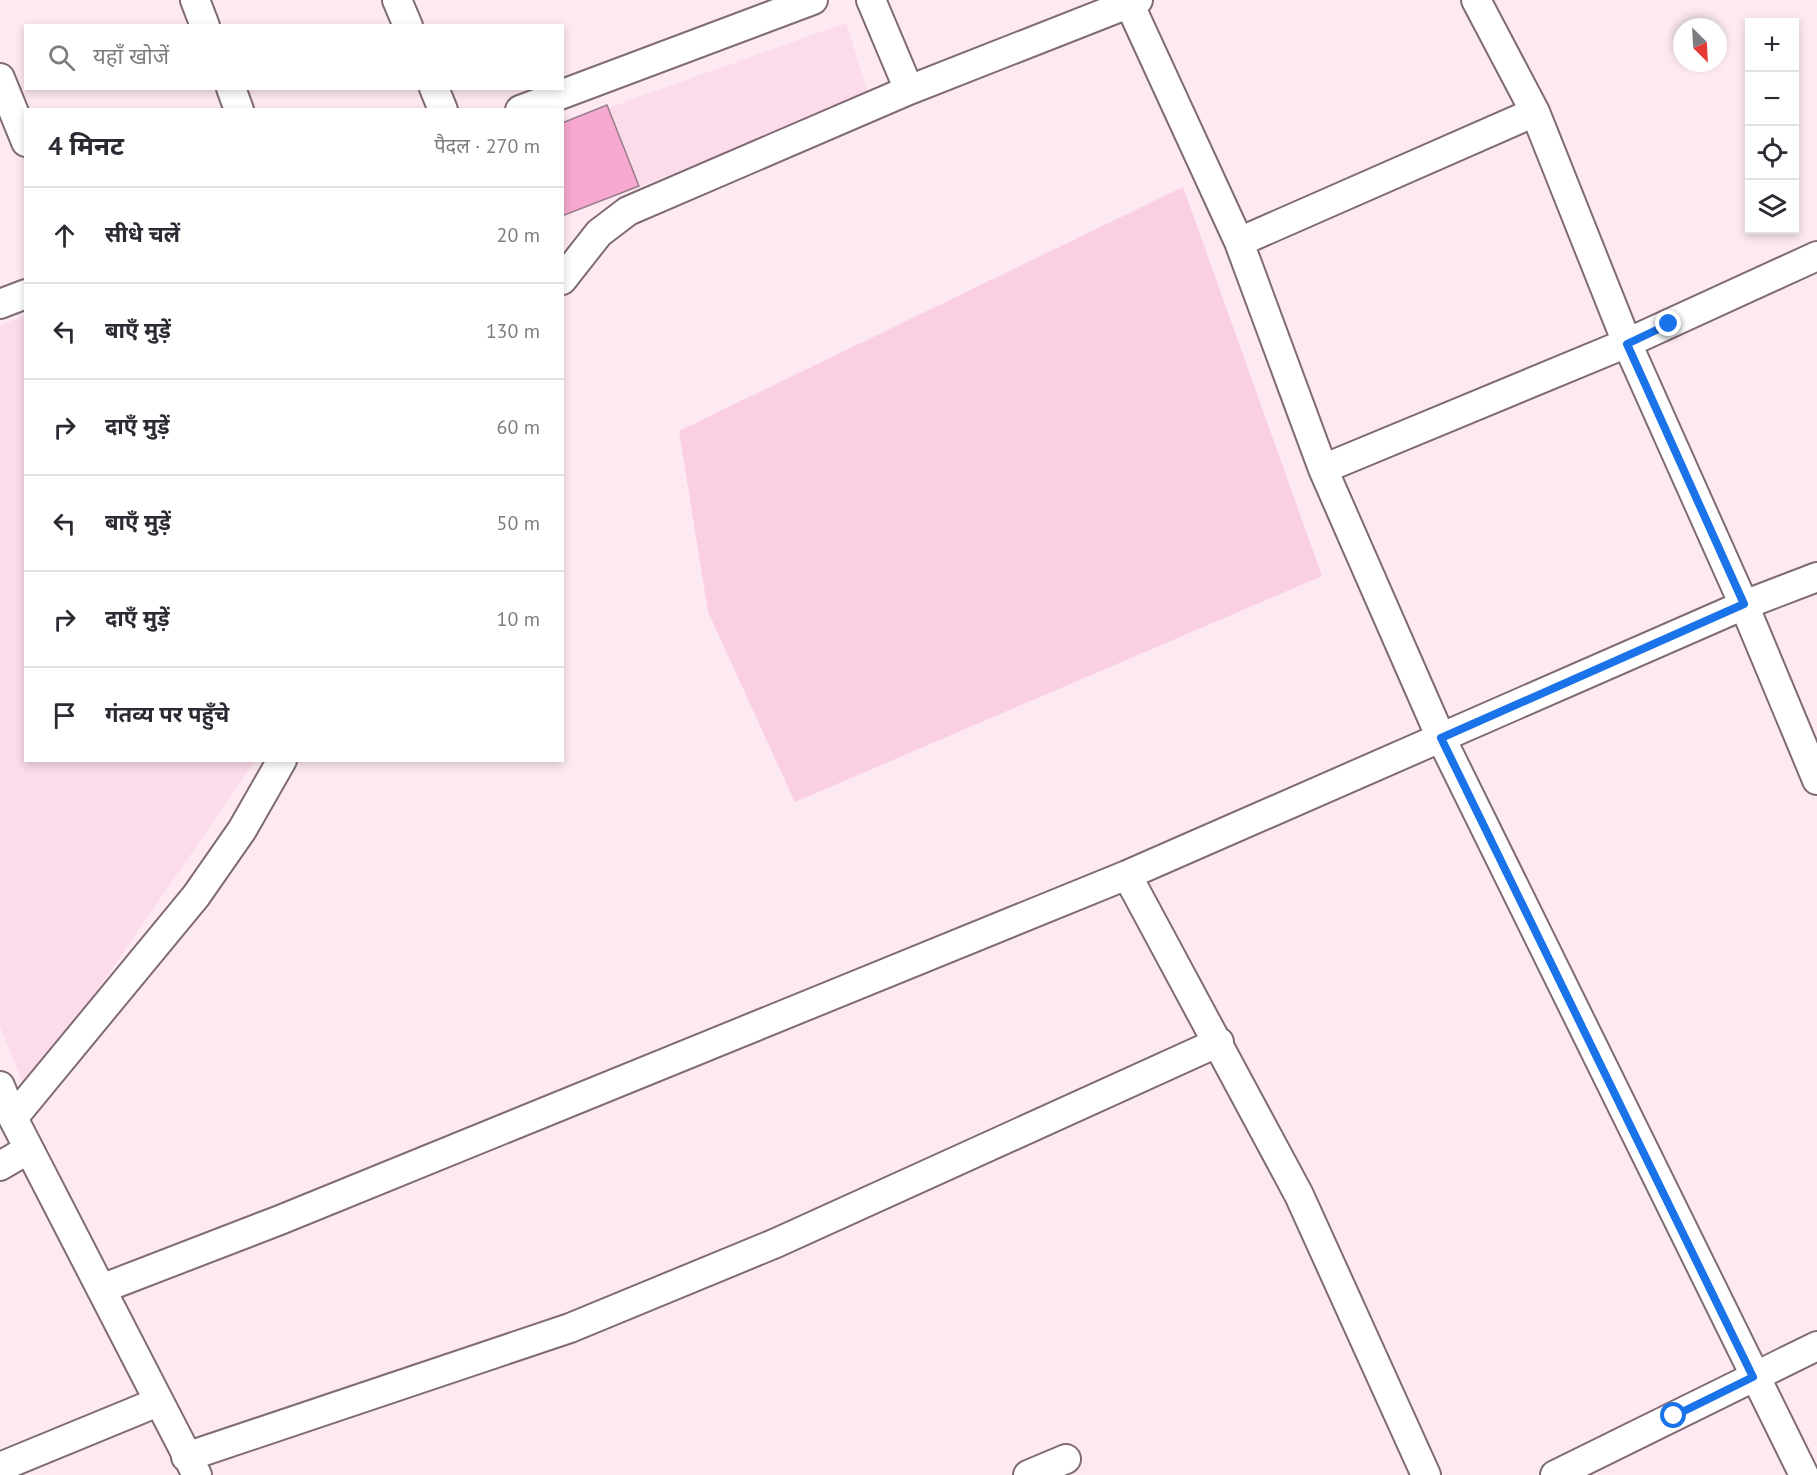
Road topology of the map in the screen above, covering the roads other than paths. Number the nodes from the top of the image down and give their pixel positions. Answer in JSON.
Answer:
{"nodes":[{"id":1,"x":195,"y":0,"type":"edge"},
{"id":2,"x":397,"y":0,"type":"edge"},
{"id":3,"x":813,"y":0,"type":"edge"},
{"id":4,"x":871,"y":0,"type":"edge"},
{"id":5,"x":1476,"y":0,"type":"edge"},
{"id":6,"x":1134,"y":2,"type":"edge"},
{"id":7,"x":204,"y":24,"type":"edge"},
{"id":8,"x":407,"y":24,"type":"edge"},
{"id":9,"x":0,"y":78,"type":"edge"},
{"id":10,"x":232,"y":90,"type":"edge"},
{"id":11,"x":435,"y":90,"type":"edge"},
{"id":12,"x":909,"y":90,"type":"junction"},
{"id":13,"x":238,"y":108,"type":"edge"},
{"id":14,"x":442,"y":108,"type":"edge"},
{"id":15,"x":525,"y":108,"type":"edge"},
{"id":16,"x":1535,"y":112,"type":"junction"},
{"id":17,"x":24,"y":137,"type":"edge"},
{"id":18,"x":1239,"y":242,"type":"junction"},
{"id":19,"x":1817,"y":256,"type":"edge"},
{"id":20,"x":564,"y":277,"type":"edge"},
{"id":21,"x":24,"y":295,"type":"edge"},
{"id":22,"x":0,"y":304,"type":"edge"},
{"id":23,"x":1627,"y":344,"type":"junction"},
{"id":24,"x":1323,"y":469,"type":"junction"},
{"id":25,"x":1817,"y":577,"type":"edge"},
{"id":26,"x":1744,"y":604,"type":"junction"},
{"id":27,"x":1441,"y":738,"type":"junction"},
{"id":28,"x":281,"y":762,"type":"edge"},
{"id":29,"x":1817,"y":780,"type":"edge"},
{"id":30,"x":1127,"y":875,"type":"junction"},
{"id":31,"x":1219,"y":1042,"type":"junction"},
{"id":32,"x":0,"y":1086,"type":"edge"},
{"id":33,"x":13,"y":1118,"type":"junction"},
{"id":34,"x":29,"y":1149,"type":"junction"},
{"id":35,"x":0,"y":1166,"type":"edge"},
{"id":36,"x":101,"y":1288,"type":"junction"},
{"id":37,"x":1817,"y":1346,"type":"edge"},
{"id":38,"x":1753,"y":1377,"type":"junction"},
{"id":39,"x":158,"y":1402,"type":"junction"},
{"id":40,"x":1066,"y":1459,"type":"dead end"},
{"id":41,"x":191,"y":1466,"type":"edge"},
{"id":42,"x":0,"y":1467,"type":"edge"},
{"id":43,"x":1028,"y":1475,"type":"edge"},
{"id":44,"x":1426,"y":1475,"type":"edge"},
{"id":45,"x":1555,"y":1475,"type":"edge"},
{"id":46,"x":1803,"y":1475,"type":"edge"}],
"edges":[{"from":1,"to":7,"type":"street"},
{"from":2,"to":8,"type":"street"},
{"from":3,"to":15,"type":"street"},
{"from":4,"to":12,"type":"street"},
{"from":5,"to":16,"type":"street"},
{"from":6,"to":12,"type":"street"},
{"from":6,"to":18,"type":"street"},
{"from":9,"to":17,"type":"street"},
{"from":10,"to":13,"type":"street"},
{"from":11,"to":14,"type":"street"},
{"from":12,"to":20,"type":"street"},
{"from":16,"to":18,"type":"street"},
{"from":16,"to":23,"type":"street"},
{"from":18,"to":24,"type":"street"},
{"from":19,"to":23,"type":"street"},
{"from":21,"to":22,"type":"street"},
{"from":23,"to":24,"type":"street"},
{"from":23,"to":26,"type":"street"},
{"from":24,"to":27,"type":"street"},
{"from":25,"to":26,"type":"street"},
{"from":26,"to":27,"type":"street"},
{"from":26,"to":29,"type":"street"},
{"from":27,"to":30,"type":"street"},
{"from":27,"to":38,"type":"street"},
{"from":28,"to":33,"type":"street"},
{"from":30,"to":31,"type":"street"},
{"from":30,"to":36,"type":"street"},
{"from":31,"to":41,"type":"street"},
{"from":31,"to":44,"type":"street"},
{"from":32,"to":33,"type":"street"},
{"from":33,"to":34,"type":"street"},
{"from":34,"to":35,"type":"street"},
{"from":34,"to":36,"type":"street"},
{"from":36,"to":39,"type":"street"},
{"from":37,"to":38,"type":"street"},
{"from":38,"to":45,"type":"street"},
{"from":38,"to":46,"type":"street"},
{"from":39,"to":41,"type":"street"},
{"from":39,"to":42,"type":"street"},
{"from":40,"to":43,"type":"street"}]}
